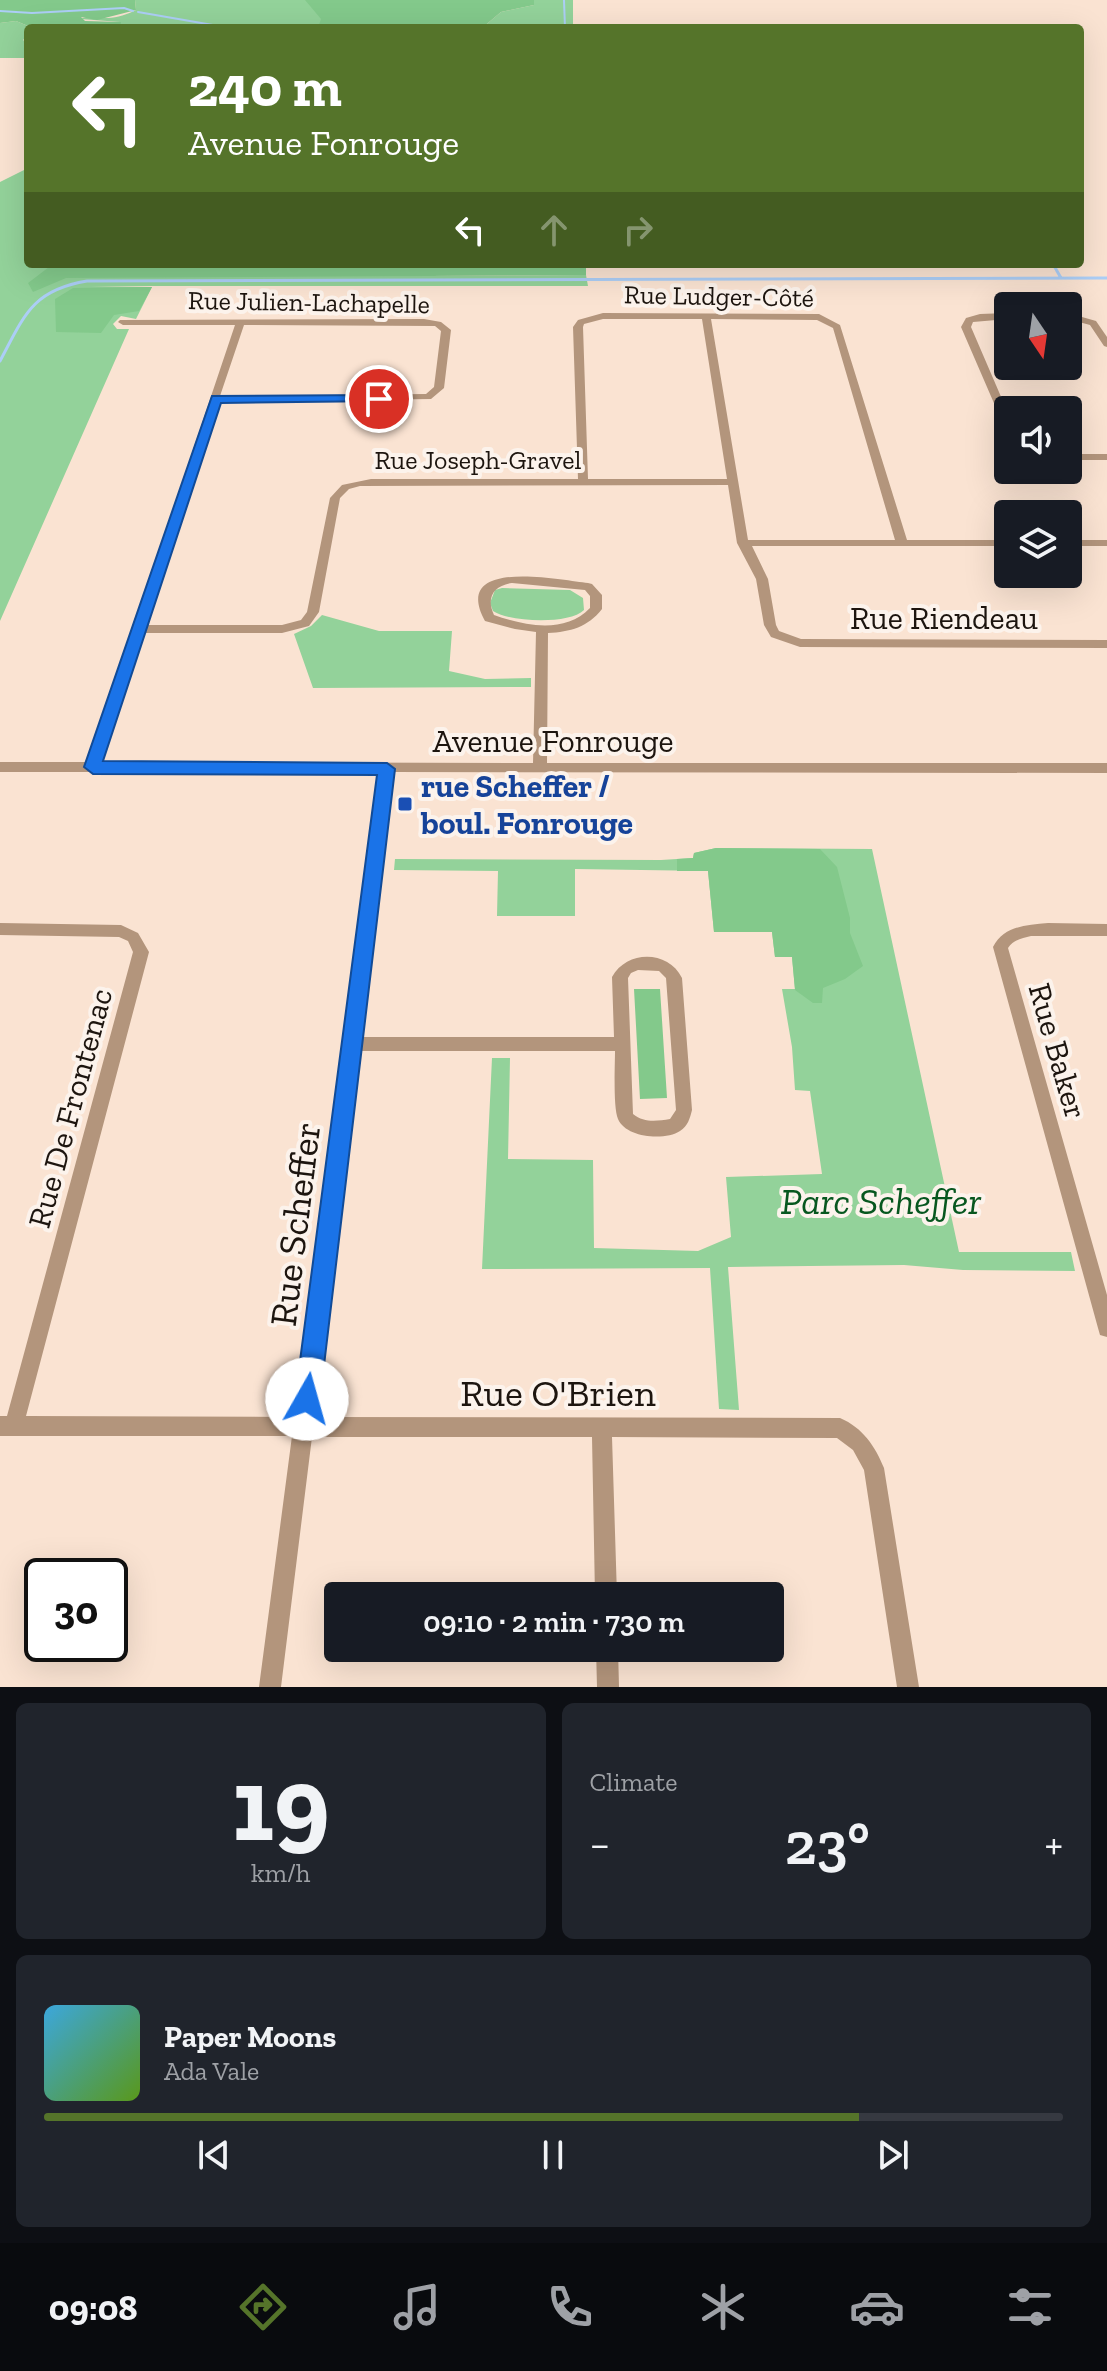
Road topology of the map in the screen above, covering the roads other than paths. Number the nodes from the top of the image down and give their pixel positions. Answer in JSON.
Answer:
{"nodes":[{"id":1,"x":994,"y":316,"type":"edge"},
{"id":2,"x":706,"y":317,"type":"junction"},
{"id":3,"x":1082,"y":318,"type":"edge"},
{"id":4,"x":123,"y":322,"type":"dead end"},
{"id":5,"x":240,"y":322,"type":"junction"},
{"id":6,"x":1107,"y":344,"type":"edge"},
{"id":7,"x":996,"y":396,"type":"edge"},
{"id":8,"x":216,"y":399,"type":"junction"},
{"id":9,"x":1082,"y":457,"type":"edge"},
{"id":10,"x":1107,"y":457,"type":"edge"},
{"id":11,"x":583,"y":481,"type":"junction"},
{"id":12,"x":732,"y":482,"type":"junction"},
{"id":13,"x":743,"y":543,"type":"junction"},
{"id":14,"x":902,"y":543,"type":"junction"},
{"id":15,"x":994,"y":543,"type":"edge"},
{"id":16,"x":1082,"y":543,"type":"edge"},
{"id":17,"x":1107,"y":543,"type":"edge"},
{"id":18,"x":139,"y":629,"type":"junction"},
{"id":19,"x":542,"y":629,"type":"junction"},
{"id":20,"x":1107,"y":644,"type":"edge"},
{"id":21,"x":0,"y":767,"type":"edge"},
{"id":22,"x":93,"y":767,"type":"junction"},
{"id":23,"x":1107,"y":768,"type":"edge"},
{"id":24,"x":387,"y":769,"type":"junction"},
{"id":25,"x":540,"y":769,"type":"junction"},
{"id":26,"x":0,"y":929,"type":"edge"},
{"id":27,"x":1107,"y":930,"type":"edge"},
{"id":28,"x":352,"y":1044,"type":"junction"},
{"id":29,"x":622,"y":1044,"type":"junction"},
{"id":30,"x":1107,"y":1328,"type":"edge"},
{"id":31,"x":7,"y":1426,"type":"edge"},
{"id":32,"x":602,"y":1427,"type":"junction"},
{"id":33,"x":304,"y":1428,"type":"junction"},
{"id":34,"x":606,"y":1582,"type":"edge"},
{"id":35,"x":607,"y":1662,"type":"edge"},
{"id":36,"x":270,"y":1687,"type":"edge"},
{"id":37,"x":608,"y":1687,"type":"edge"},
{"id":38,"x":908,"y":1687,"type":"edge"}],
"edges":[{"from":1,"to":7,"type":"street"},
{"from":2,"to":11,"type":"street","name":"Rue Ludger-Côté"},
{"from":2,"to":12,"type":"street"},
{"from":2,"to":14,"type":"street","name":"Rue Ludger-Côté"},
{"from":3,"to":6,"type":"street"},
{"from":4,"to":5,"type":"street","name":"Rue Julien-Lachapelle"},
{"from":5,"to":8,"type":"street"},
{"from":5,"to":8,"type":"street","name":"Rue Julien-Lachapelle"},
{"from":8,"to":18,"type":"street"},
{"from":9,"to":10,"type":"street"},
{"from":11,"to":12,"type":"street","name":"Rue Joseph-Gravel"},
{"from":11,"to":18,"type":"street","name":"Rue Joseph-Gravel"},
{"from":12,"to":13,"type":"street"},
{"from":13,"to":14,"type":"street"},
{"from":13,"to":20,"type":"street","name":"Rue Riendeau"},
{"from":14,"to":15,"type":"street"},
{"from":16,"to":17,"type":"street"},
{"from":18,"to":22,"type":"street"},
{"from":19,"to":19,"type":"street"},
{"from":19,"to":25,"type":"street"},
{"from":21,"to":22,"type":"street","name":"Avenue Fonrouge"},
{"from":22,"to":24,"type":"street","name":"Avenue Fonrouge"},
{"from":23,"to":25,"type":"street","name":"Avenue Fonrouge"},
{"from":24,"to":25,"type":"street","name":"Avenue Fonrouge"},
{"from":24,"to":28,"type":"street","name":"Rue Scheffer"},
{"from":26,"to":31,"type":"street","name":"Rue De Frontenac"},
{"from":27,"to":30,"type":"street","name":"Rue Baker"},
{"from":28,"to":29,"type":"street"},
{"from":28,"to":33,"type":"street","name":"Rue Scheffer"},
{"from":29,"to":29,"type":"street"},
{"from":31,"to":33,"type":"street","name":"Rue O'Brien"},
{"from":32,"to":33,"type":"street","name":"Rue O'Brien"},
{"from":32,"to":34,"type":"street"},
{"from":32,"to":38,"type":"street","name":"Rue O'Brien"},
{"from":33,"to":36,"type":"street","name":"Rue Scheffer"},
{"from":35,"to":37,"type":"street"}]}
